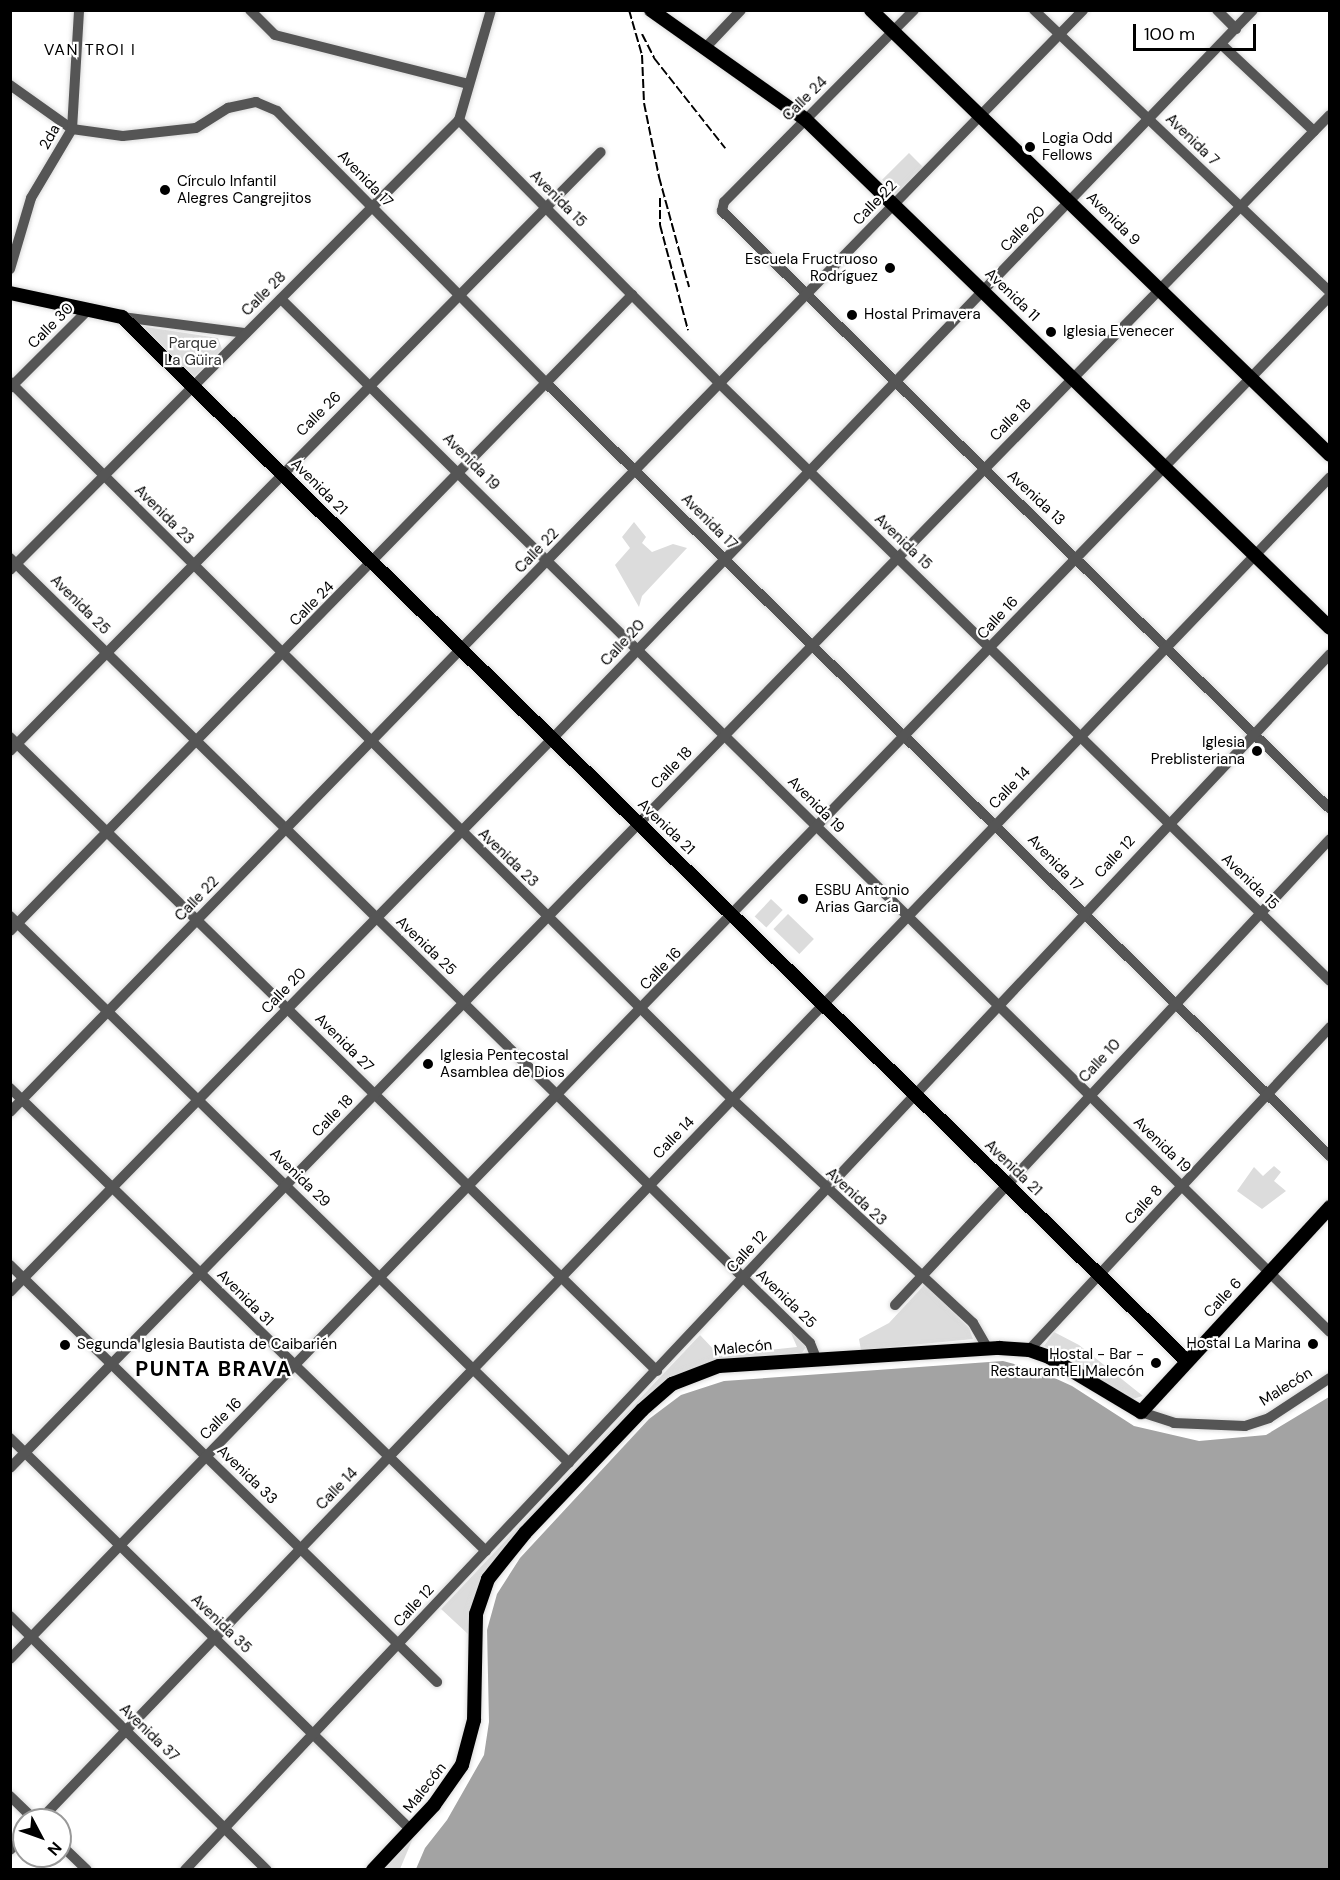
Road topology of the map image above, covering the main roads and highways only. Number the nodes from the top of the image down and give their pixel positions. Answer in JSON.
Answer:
{"nodes":[{"id":1,"x":651,"y":10,"type":"edge"},
{"id":2,"x":871,"y":10,"type":"edge"},
{"id":3,"x":10,"y":292,"type":"edge"},
{"id":4,"x":1329,"y":455,"type":"edge"},
{"id":5,"x":1329,"y":628,"type":"edge"},
{"id":6,"x":1329,"y":1207,"type":"edge"},
{"id":7,"x":1187,"y":1361,"type":"junction"},
{"id":8,"x":1141,"y":1412,"type":"joint"},
{"id":9,"x":374,"y":1869,"type":"edge"}],
"edges":[{"from":1,"to":5,"type":"main road","name":"Avenida 11"},
{"from":2,"to":4,"type":"main road","name":"Avenida 9"},
{"from":3,"to":7,"type":"main road","name":"Avenida 21"},
{"from":6,"to":7,"type":"main road","name":"Calle 6"},
{"from":7,"to":8,"type":"main road","name":"Calle 6"},
{"from":8,"to":9,"type":"main road","name":"Malecón"}]}
